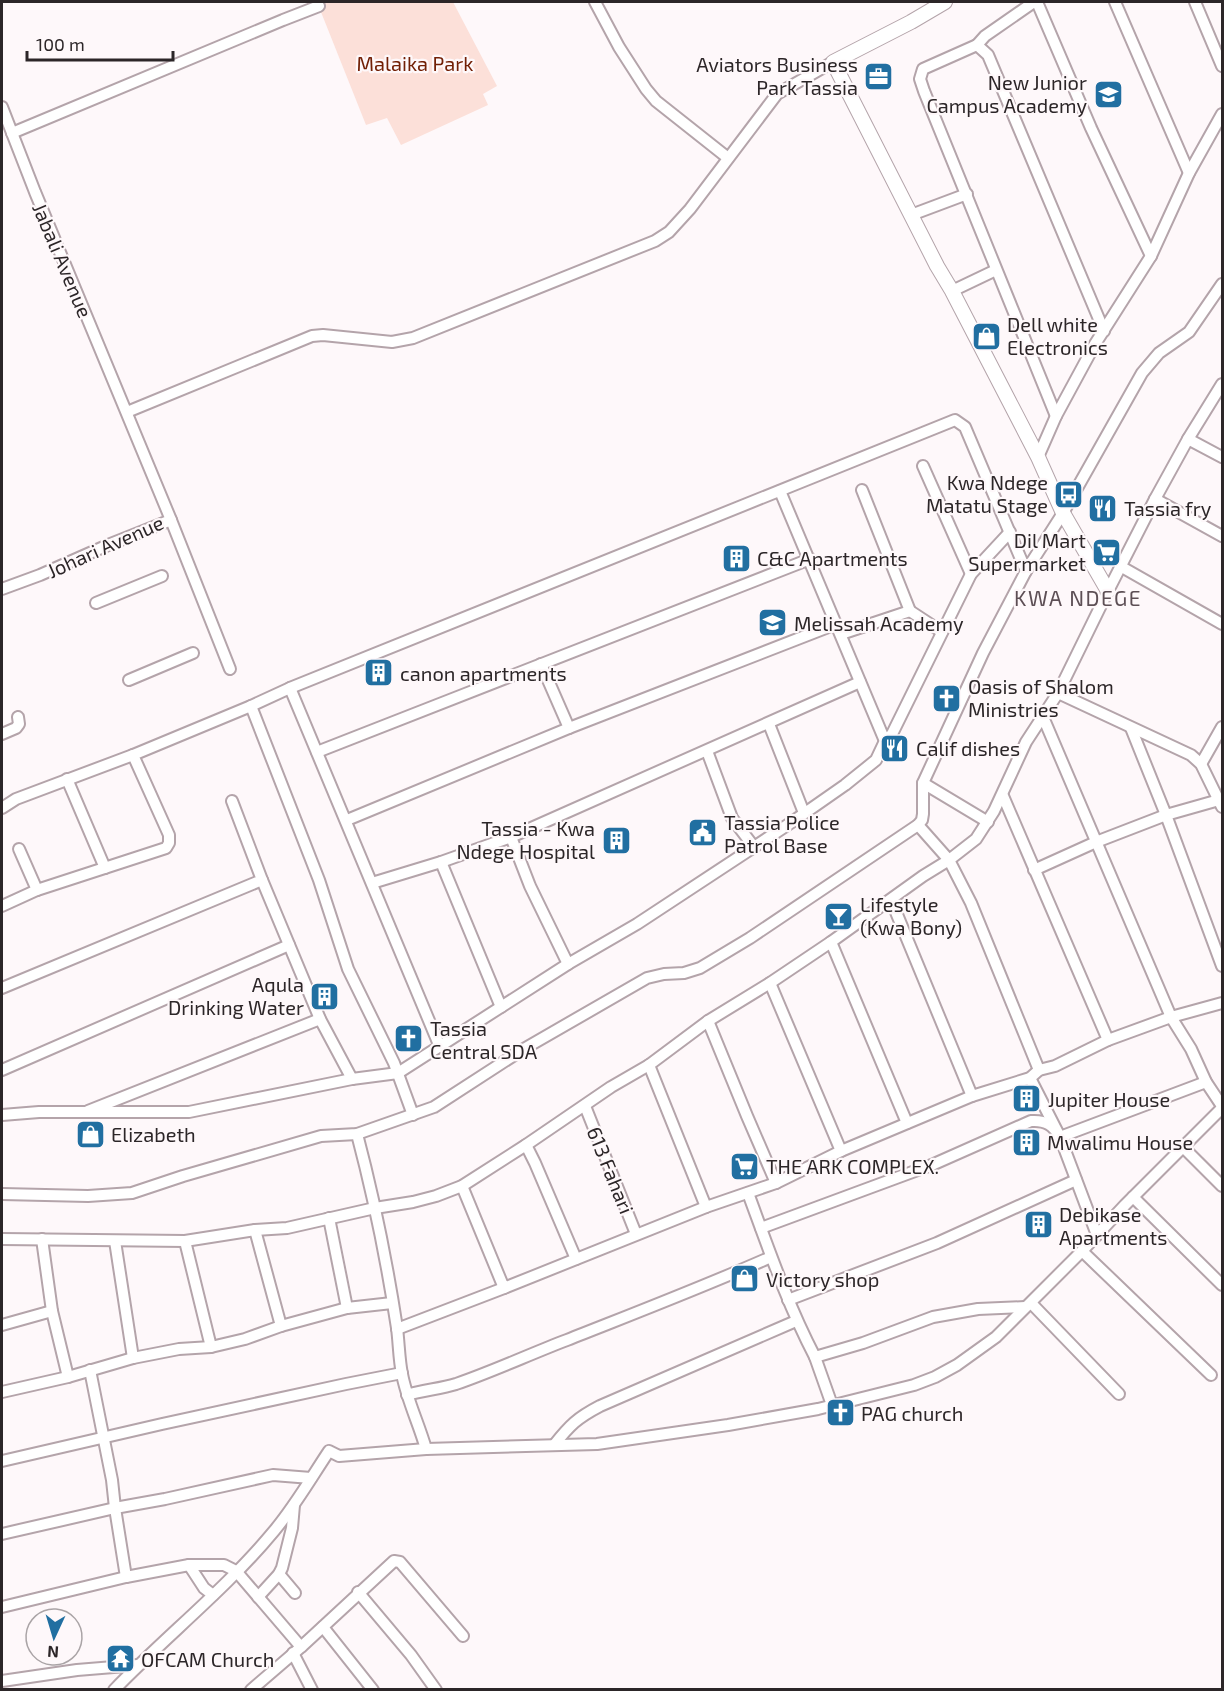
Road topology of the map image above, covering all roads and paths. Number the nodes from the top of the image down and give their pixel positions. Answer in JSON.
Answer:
{"nodes":[{"id":1,"x":595,"y":2,"type":"edge"},
{"id":2,"x":945,"y":2,"type":"edge"},
{"id":3,"x":1035,"y":2,"type":"edge"},
{"id":4,"x":1115,"y":2,"type":"edge"},
{"id":5,"x":1195,"y":2,"type":"edge"},
{"id":6,"x":319,"y":6,"type":"dead end"},
{"id":7,"x":977,"y":45,"type":"junction"},
{"id":8,"x":833,"y":62,"type":"junction"},
{"id":9,"x":1222,"y":66,"type":"edge"},
{"id":10,"x":2,"y":107,"type":"edge"},
{"id":11,"x":1222,"y":114,"type":"edge"},
{"id":12,"x":12,"y":133,"type":"junction"},
{"id":13,"x":728,"y":158,"type":"junction"},
{"id":14,"x":1189,"y":173,"type":"junction"},
{"id":15,"x":967,"y":194,"type":"junction"},
{"id":16,"x":911,"y":215,"type":"junction"},
{"id":17,"x":1151,"y":256,"type":"junction"},
{"id":18,"x":996,"y":270,"type":"junction"},
{"id":19,"x":1222,"y":284,"type":"edge"},
{"id":20,"x":952,"y":291,"type":"junction"},
{"id":21,"x":1104,"y":331,"type":"junction"},
{"id":22,"x":1222,"y":384,"type":"edge"},
{"id":23,"x":127,"y":412,"type":"junction"},
{"id":24,"x":1056,"y":416,"type":"junction"},
{"id":25,"x":1188,"y":439,"type":"junction"},
{"id":26,"x":1222,"y":457,"type":"edge"},
{"id":27,"x":1038,"y":458,"type":"junction"},
{"id":28,"x":923,"y":466,"type":"dead end"},
{"id":29,"x":862,"y":489,"type":"dead end"},
{"id":30,"x":780,"y":491,"type":"junction"},
{"id":31,"x":1155,"y":500,"type":"junction"},
{"id":32,"x":1063,"y":513,"type":"junction"},
{"id":33,"x":171,"y":520,"type":"junction"},
{"id":34,"x":1010,"y":532,"type":"junction"},
{"id":35,"x":1222,"y":536,"type":"edge"},
{"id":36,"x":810,"y":559,"type":"junction"},
{"id":37,"x":1120,"y":566,"type":"junction"},
{"id":38,"x":1026,"y":571,"type":"junction"},
{"id":39,"x":971,"y":574,"type":"junction"},
{"id":40,"x":162,"y":576,"type":"dead end"},
{"id":41,"x":2,"y":589,"type":"edge"},
{"id":42,"x":1108,"y":591,"type":"junction"},
{"id":43,"x":96,"y":603,"type":"dead end"},
{"id":44,"x":910,"y":611,"type":"junction"},
{"id":45,"x":1222,"y":624,"type":"edge"},
{"id":46,"x":838,"y":629,"type":"junction"},
{"id":47,"x":942,"y":632,"type":"junction"},
{"id":48,"x":193,"y":653,"type":"dead end"},
{"id":49,"x":541,"y":664,"type":"junction"},
{"id":50,"x":230,"y":669,"type":"dead end"},
{"id":51,"x":129,"y":680,"type":"dead end"},
{"id":52,"x":860,"y":682,"type":"junction"},
{"id":53,"x":290,"y":688,"type":"junction"},
{"id":54,"x":1058,"y":693,"type":"junction"},
{"id":55,"x":250,"y":706,"type":"junction"},
{"id":56,"x":18,"y":717,"type":"dead end"},
{"id":57,"x":1043,"y":717,"type":"junction"},
{"id":58,"x":769,"y":724,"type":"junction"},
{"id":59,"x":1222,"y":727,"type":"edge"},
{"id":60,"x":569,"y":728,"type":"junction"},
{"id":61,"x":1131,"y":728,"type":"junction"},
{"id":62,"x":2,"y":734,"type":"edge"},
{"id":63,"x":885,"y":741,"type":"junction"},
{"id":64,"x":707,"y":751,"type":"junction"},
{"id":65,"x":317,"y":752,"type":"junction"},
{"id":66,"x":133,"y":755,"type":"junction"},
{"id":67,"x":1202,"y":764,"type":"junction"},
{"id":68,"x":67,"y":779,"type":"junction"},
{"id":69,"x":923,"y":783,"type":"junction"},
{"id":70,"x":1003,"y":796,"type":"junction"},
{"id":71,"x":232,"y":801,"type":"dead end"},
{"id":72,"x":1221,"y":803,"type":"edge"},
{"id":73,"x":2,"y":808,"type":"edge"},
{"id":74,"x":804,"y":813,"type":"junction"},
{"id":75,"x":1166,"y":815,"type":"junction"},
{"id":76,"x":346,"y":820,"type":"junction"},
{"id":77,"x":988,"y":822,"type":"junction"},
{"id":78,"x":918,"y":825,"type":"junction"},
{"id":79,"x":511,"y":837,"type":"junction"},
{"id":80,"x":1096,"y":842,"type":"junction"},
{"id":81,"x":754,"y":847,"type":"junction"},
{"id":82,"x":19,"y":849,"type":"dead end"},
{"id":83,"x":949,"y":860,"type":"junction"},
{"id":84,"x":441,"y":862,"type":"junction"},
{"id":85,"x":105,"y":868,"type":"junction"},
{"id":86,"x":1034,"y":870,"type":"junction"},
{"id":87,"x":262,"y":880,"type":"junction"},
{"id":88,"x":372,"y":883,"type":"junction"},
{"id":89,"x":37,"y":890,"type":"junction"},
{"id":90,"x":891,"y":900,"type":"junction"},
{"id":91,"x":2,"y":906,"type":"edge"},
{"id":92,"x":831,"y":942,"type":"junction"},
{"id":93,"x":289,"y":945,"type":"junction"},
{"id":94,"x":568,"y":964,"type":"junction"},
{"id":95,"x":1222,"y":966,"type":"edge"},
{"id":96,"x":770,"y":983,"type":"junction"},
{"id":97,"x":2,"y":988,"type":"edge"},
{"id":98,"x":1222,"y":1003,"type":"edge"},
{"id":99,"x":501,"y":1007,"type":"junction"},
{"id":100,"x":1171,"y":1017,"type":"junction"},
{"id":101,"x":320,"y":1019,"type":"junction"},
{"id":102,"x":708,"y":1021,"type":"junction"},
{"id":103,"x":1108,"y":1040,"type":"junction"},
{"id":104,"x":440,"y":1047,"type":"junction"},
{"id":105,"x":649,"y":1065,"type":"junction"},
{"id":106,"x":2,"y":1070,"type":"edge"},
{"id":107,"x":1039,"y":1070,"type":"junction"},
{"id":108,"x":398,"y":1073,"type":"junction"},
{"id":109,"x":1030,"y":1078,"type":"junction"},
{"id":110,"x":352,"y":1079,"type":"junction"},
{"id":111,"x":1206,"y":1082,"type":"junction"},
{"id":112,"x":972,"y":1096,"type":"junction"},
{"id":113,"x":585,"y":1106,"type":"junction"},
{"id":114,"x":1222,"y":1107,"type":"edge"},
{"id":115,"x":83,"y":1113,"type":"junction"},
{"id":116,"x":2,"y":1115,"type":"edge"},
{"id":117,"x":413,"y":1115,"type":"junction"},
{"id":118,"x":907,"y":1123,"type":"junction"},
{"id":119,"x":357,"y":1134,"type":"junction"},
{"id":120,"x":1060,"y":1137,"type":"junction"},
{"id":121,"x":526,"y":1145,"type":"junction"},
{"id":122,"x":1183,"y":1147,"type":"junction"},
{"id":123,"x":841,"y":1151,"type":"junction"},
{"id":124,"x":1076,"y":1179,"type":"junction"},
{"id":125,"x":777,"y":1183,"type":"junction"},
{"id":126,"x":462,"y":1186,"type":"junction"},
{"id":127,"x":1222,"y":1186,"type":"edge"},
{"id":128,"x":748,"y":1193,"type":"junction"},
{"id":129,"x":2,"y":1194,"type":"edge"},
{"id":130,"x":1133,"y":1197,"type":"junction"},
{"id":131,"x":706,"y":1207,"type":"junction"},
{"id":132,"x":375,"y":1208,"type":"junction"},
{"id":133,"x":330,"y":1218,"type":"junction"},
{"id":134,"x":761,"y":1228,"type":"junction"},
{"id":135,"x":255,"y":1230,"type":"junction"},
{"id":136,"x":636,"y":1234,"type":"junction"},
{"id":137,"x":1097,"y":1235,"type":"junction"},
{"id":138,"x":2,"y":1239,"type":"edge"},
{"id":139,"x":42,"y":1239,"type":"junction"},
{"id":140,"x":115,"y":1241,"type":"junction"},
{"id":141,"x":185,"y":1241,"type":"junction"},
{"id":142,"x":1082,"y":1251,"type":"junction"},
{"id":143,"x":771,"y":1257,"type":"junction"},
{"id":144,"x":576,"y":1259,"type":"junction"},
{"id":145,"x":1222,"y":1285,"type":"edge"},
{"id":146,"x":504,"y":1288,"type":"junction"},
{"id":147,"x":788,"y":1300,"type":"junction"},
{"id":148,"x":392,"y":1304,"type":"junction"},
{"id":149,"x":1028,"y":1305,"type":"junction"},
{"id":150,"x":347,"y":1308,"type":"junction"},
{"id":151,"x":52,"y":1311,"type":"junction"},
{"id":152,"x":796,"y":1321,"type":"junction"},
{"id":153,"x":2,"y":1325,"type":"edge"},
{"id":154,"x":281,"y":1326,"type":"junction"},
{"id":155,"x":397,"y":1329,"type":"junction"},
{"id":156,"x":211,"y":1347,"type":"junction"},
{"id":157,"x":815,"y":1357,"type":"junction"},
{"id":158,"x":133,"y":1358,"type":"junction"},
{"id":159,"x":90,"y":1370,"type":"junction"},
{"id":160,"x":402,"y":1373,"type":"junction"},
{"id":161,"x":1211,"y":1376,"type":"dead end"},
{"id":162,"x":68,"y":1377,"type":"junction"},
{"id":163,"x":2,"y":1392,"type":"edge"},
{"id":164,"x":1119,"y":1394,"type":"dead end"},
{"id":165,"x":407,"y":1395,"type":"junction"},
{"id":166,"x":832,"y":1405,"type":"junction"},
{"id":167,"x":103,"y":1438,"type":"junction"},
{"id":168,"x":554,"y":1445,"type":"junction"},
{"id":169,"x":426,"y":1449,"type":"junction"},
{"id":170,"x":2,"y":1461,"type":"edge"},
{"id":171,"x":310,"y":1478,"type":"junction"},
{"id":172,"x":294,"y":1505,"type":"junction"},
{"id":173,"x":115,"y":1508,"type":"junction"},
{"id":174,"x":2,"y":1534,"type":"edge"},
{"id":175,"x":189,"y":1564,"type":"junction"},
{"id":176,"x":236,"y":1571,"type":"junction"},
{"id":177,"x":279,"y":1574,"type":"junction"},
{"id":178,"x":126,"y":1577,"type":"junction"},
{"id":179,"x":358,"y":1592,"type":"junction"},
{"id":180,"x":295,"y":1593,"type":"dead end"},
{"id":181,"x":213,"y":1595,"type":"junction"},
{"id":182,"x":258,"y":1597,"type":"junction"},
{"id":183,"x":2,"y":1607,"type":"edge"},
{"id":184,"x":323,"y":1627,"type":"junction"},
{"id":185,"x":463,"y":1636,"type":"dead end"},
{"id":186,"x":297,"y":1650,"type":"junction"},
{"id":187,"x":138,"y":1665,"type":"junction"},
{"id":188,"x":2,"y":1681,"type":"edge"},
{"id":189,"x":114,"y":1689,"type":"edge"},
{"id":190,"x":251,"y":1689,"type":"edge"},
{"id":191,"x":312,"y":1689,"type":"edge"},
{"id":192,"x":373,"y":1689,"type":"edge"},
{"id":193,"x":436,"y":1689,"type":"edge"}],
"edges":[{"from":1,"to":13,"type":"street"},
{"from":2,"to":8,"type":"street"},
{"from":3,"to":7,"type":"street"},
{"from":3,"to":17,"type":"street"},
{"from":4,"to":14,"type":"street"},
{"from":5,"to":9,"type":"street"},
{"from":6,"to":12,"type":"street"},
{"from":7,"to":15,"type":"street"},
{"from":7,"to":21,"type":"street"},
{"from":8,"to":13,"type":"street"},
{"from":8,"to":16,"type":"street"},
{"from":10,"to":12,"type":"street","name":"Jabali Avenue"},
{"from":11,"to":14,"type":"street"},
{"from":12,"to":23,"type":"street","name":"Jabali Avenue"},
{"from":13,"to":23,"type":"street"},
{"from":14,"to":17,"type":"street"},
{"from":15,"to":16,"type":"street"},
{"from":15,"to":18,"type":"street"},
{"from":16,"to":20,"type":"street"},
{"from":17,"to":21,"type":"street"},
{"from":18,"to":20,"type":"street"},
{"from":18,"to":24,"type":"street"},
{"from":19,"to":32,"type":"street"},
{"from":20,"to":27,"type":"street"},
{"from":21,"to":24,"type":"street"},
{"from":22,"to":25,"type":"street"},
{"from":23,"to":33,"type":"street","name":"Johari Avenue"},
{"from":24,"to":27,"type":"street"},
{"from":25,"to":26,"type":"street"},
{"from":25,"to":31,"type":"street"},
{"from":27,"to":32,"type":"street"},
{"from":28,"to":39,"type":"street"},
{"from":29,"to":44,"type":"street"},
{"from":30,"to":34,"type":"street"},
{"from":30,"to":36,"type":"street"},
{"from":30,"to":53,"type":"street"},
{"from":31,"to":35,"type":"street"},
{"from":31,"to":37,"type":"street"},
{"from":32,"to":38,"type":"street"},
{"from":32,"to":42,"type":"street"},
{"from":33,"to":41,"type":"street","name":"Johari Avenue"},
{"from":33,"to":50,"type":"street"},
{"from":34,"to":38,"type":"street"},
{"from":34,"to":39,"type":"street"},
{"from":36,"to":46,"type":"street"},
{"from":36,"to":49,"type":"street"},
{"from":37,"to":42,"type":"street"},
{"from":37,"to":45,"type":"street"},
{"from":38,"to":69,"type":"street"},
{"from":39,"to":47,"type":"street"},
{"from":40,"to":43,"type":"street"},
{"from":42,"to":54,"type":"street"},
{"from":44,"to":46,"type":"street"},
{"from":44,"to":47,"type":"street"},
{"from":46,"to":52,"type":"street"},
{"from":46,"to":60,"type":"street"},
{"from":47,"to":63,"type":"street"},
{"from":48,"to":51,"type":"street"},
{"from":49,"to":60,"type":"street"},
{"from":49,"to":65,"type":"street"},
{"from":52,"to":58,"type":"street"},
{"from":52,"to":63,"type":"street"},
{"from":53,"to":55,"type":"street"},
{"from":53,"to":65,"type":"street"},
{"from":54,"to":57,"type":"street"},
{"from":54,"to":61,"type":"street"},
{"from":55,"to":66,"type":"street"},
{"from":55,"to":108,"type":"street"},
{"from":56,"to":62,"type":"street"},
{"from":57,"to":70,"type":"street"},
{"from":57,"to":80,"type":"street"},
{"from":58,"to":64,"type":"street"},
{"from":58,"to":74,"type":"street"},
{"from":59,"to":67,"type":"street"},
{"from":60,"to":76,"type":"street"},
{"from":61,"to":67,"type":"street"},
{"from":61,"to":75,"type":"street"},
{"from":63,"to":74,"type":"street"},
{"from":64,"to":79,"type":"street"},
{"from":64,"to":81,"type":"street"},
{"from":65,"to":76,"type":"street"},
{"from":66,"to":68,"type":"street"},
{"from":66,"to":85,"type":"street"},
{"from":67,"to":72,"type":"street"},
{"from":68,"to":73,"type":"street"},
{"from":68,"to":85,"type":"street"},
{"from":69,"to":77,"type":"street"},
{"from":69,"to":78,"type":"street"},
{"from":70,"to":77,"type":"street"},
{"from":70,"to":86,"type":"street"},
{"from":71,"to":87,"type":"street"},
{"from":72,"to":75,"type":"street"},
{"from":74,"to":81,"type":"street"},
{"from":75,"to":80,"type":"street"},
{"from":75,"to":95,"type":"street"},
{"from":76,"to":88,"type":"street"},
{"from":77,"to":83,"type":"street"},
{"from":78,"to":83,"type":"street"},
{"from":78,"to":117,"type":"street"},
{"from":79,"to":84,"type":"street"},
{"from":79,"to":94,"type":"street"},
{"from":80,"to":86,"type":"street"},
{"from":80,"to":100,"type":"street"},
{"from":81,"to":94,"type":"street"},
{"from":82,"to":89,"type":"street"},
{"from":83,"to":90,"type":"street"},
{"from":83,"to":107,"type":"street"},
{"from":84,"to":88,"type":"street"},
{"from":84,"to":99,"type":"street"},
{"from":85,"to":89,"type":"street"},
{"from":86,"to":103,"type":"street"},
{"from":87,"to":93,"type":"street"},
{"from":87,"to":97,"type":"street"},
{"from":88,"to":104,"type":"street"},
{"from":89,"to":91,"type":"street"},
{"from":90,"to":92,"type":"street"},
{"from":90,"to":112,"type":"street"},
{"from":92,"to":96,"type":"street"},
{"from":92,"to":118,"type":"street"},
{"from":93,"to":101,"type":"street"},
{"from":93,"to":106,"type":"street"},
{"from":94,"to":99,"type":"street"},
{"from":96,"to":102,"type":"street"},
{"from":96,"to":123,"type":"street"},
{"from":98,"to":100,"type":"street"},
{"from":99,"to":104,"type":"street"},
{"from":100,"to":103,"type":"street"},
{"from":100,"to":111,"type":"street"},
{"from":101,"to":110,"type":"street"},
{"from":101,"to":115,"type":"street"},
{"from":102,"to":105,"type":"street"},
{"from":102,"to":125,"type":"street"},
{"from":103,"to":107,"type":"street"},
{"from":104,"to":108,"type":"street"},
{"from":105,"to":113,"type":"street"},
{"from":105,"to":131,"type":"street"},
{"from":107,"to":109,"type":"street"},
{"from":108,"to":110,"type":"street"},
{"from":108,"to":117,"type":"street"},
{"from":109,"to":112,"type":"street"},
{"from":109,"to":120,"type":"street"},
{"from":110,"to":115,"type":"street"},
{"from":111,"to":114,"type":"street"},
{"from":111,"to":120,"type":"street"},
{"from":112,"to":118,"type":"street"},
{"from":113,"to":121,"type":"street"},
{"from":113,"to":136,"type":"street","name":"613 Fahari"},
{"from":114,"to":122,"type":"street"},
{"from":115,"to":116,"type":"street"},
{"from":117,"to":119,"type":"street"},
{"from":118,"to":123,"type":"street"},
{"from":119,"to":129,"type":"street"},
{"from":119,"to":132,"type":"street"},
{"from":120,"to":124,"type":"street"},
{"from":120,"to":134,"type":"street"},
{"from":121,"to":126,"type":"street"},
{"from":121,"to":144,"type":"street"},
{"from":122,"to":127,"type":"street"},
{"from":122,"to":130,"type":"street"},
{"from":123,"to":125,"type":"street"},
{"from":124,"to":137,"type":"street"},
{"from":124,"to":147,"type":"street"},
{"from":125,"to":128,"type":"street"},
{"from":126,"to":132,"type":"street"},
{"from":126,"to":146,"type":"street"},
{"from":128,"to":131,"type":"street"},
{"from":128,"to":134,"type":"street"},
{"from":130,"to":137,"type":"street"},
{"from":130,"to":145,"type":"street"},
{"from":131,"to":136,"type":"street"},
{"from":132,"to":133,"type":"street"},
{"from":132,"to":148,"type":"street"},
{"from":133,"to":135,"type":"street"},
{"from":133,"to":150,"type":"street"},
{"from":134,"to":143,"type":"street"},
{"from":135,"to":141,"type":"street"},
{"from":135,"to":154,"type":"street"},
{"from":136,"to":144,"type":"street"},
{"from":137,"to":142,"type":"street"},
{"from":138,"to":139,"type":"street"},
{"from":139,"to":140,"type":"street"},
{"from":139,"to":151,"type":"street"},
{"from":140,"to":141,"type":"street"},
{"from":140,"to":158,"type":"street"},
{"from":141,"to":156,"type":"street"},
{"from":142,"to":149,"type":"street"},
{"from":142,"to":161,"type":"street"},
{"from":143,"to":147,"type":"street"},
{"from":143,"to":165,"type":"street"},
{"from":144,"to":146,"type":"street"},
{"from":146,"to":155,"type":"street"},
{"from":147,"to":152,"type":"street"},
{"from":148,"to":150,"type":"street"},
{"from":148,"to":155,"type":"street"},
{"from":149,"to":157,"type":"street"},
{"from":149,"to":164,"type":"street"},
{"from":149,"to":166,"type":"street"},
{"from":150,"to":154,"type":"street"},
{"from":151,"to":153,"type":"street"},
{"from":151,"to":162,"type":"street"},
{"from":152,"to":157,"type":"street"},
{"from":152,"to":168,"type":"street"},
{"from":154,"to":156,"type":"street"},
{"from":155,"to":160,"type":"street"},
{"from":156,"to":158,"type":"street"},
{"from":157,"to":166,"type":"street"},
{"from":158,"to":159,"type":"street"},
{"from":159,"to":162,"type":"street"},
{"from":159,"to":167,"type":"street"},
{"from":160,"to":165,"type":"street"},
{"from":160,"to":167,"type":"street"},
{"from":162,"to":163,"type":"street"},
{"from":165,"to":169,"type":"street"},
{"from":166,"to":168,"type":"street"},
{"from":167,"to":170,"type":"street"},
{"from":167,"to":173,"type":"street"},
{"from":168,"to":169,"type":"street"},
{"from":169,"to":171,"type":"street"},
{"from":171,"to":172,"type":"street"},
{"from":171,"to":173,"type":"street"},
{"from":172,"to":176,"type":"street"},
{"from":172,"to":177,"type":"street"},
{"from":173,"to":174,"type":"street"},
{"from":173,"to":178,"type":"street"},
{"from":175,"to":176,"type":"street"},
{"from":175,"to":178,"type":"street"},
{"from":175,"to":181,"type":"street"},
{"from":176,"to":181,"type":"street"},
{"from":176,"to":182,"type":"street"},
{"from":177,"to":180,"type":"street"},
{"from":177,"to":182,"type":"street"},
{"from":178,"to":183,"type":"street"},
{"from":179,"to":184,"type":"street"},
{"from":179,"to":185,"type":"street"},
{"from":179,"to":193,"type":"street"},
{"from":181,"to":187,"type":"street"},
{"from":182,"to":186,"type":"street"},
{"from":184,"to":186,"type":"street"},
{"from":184,"to":192,"type":"street"},
{"from":186,"to":190,"type":"street"},
{"from":186,"to":191,"type":"street"},
{"from":187,"to":188,"type":"street"},
{"from":187,"to":189,"type":"street"}]}
